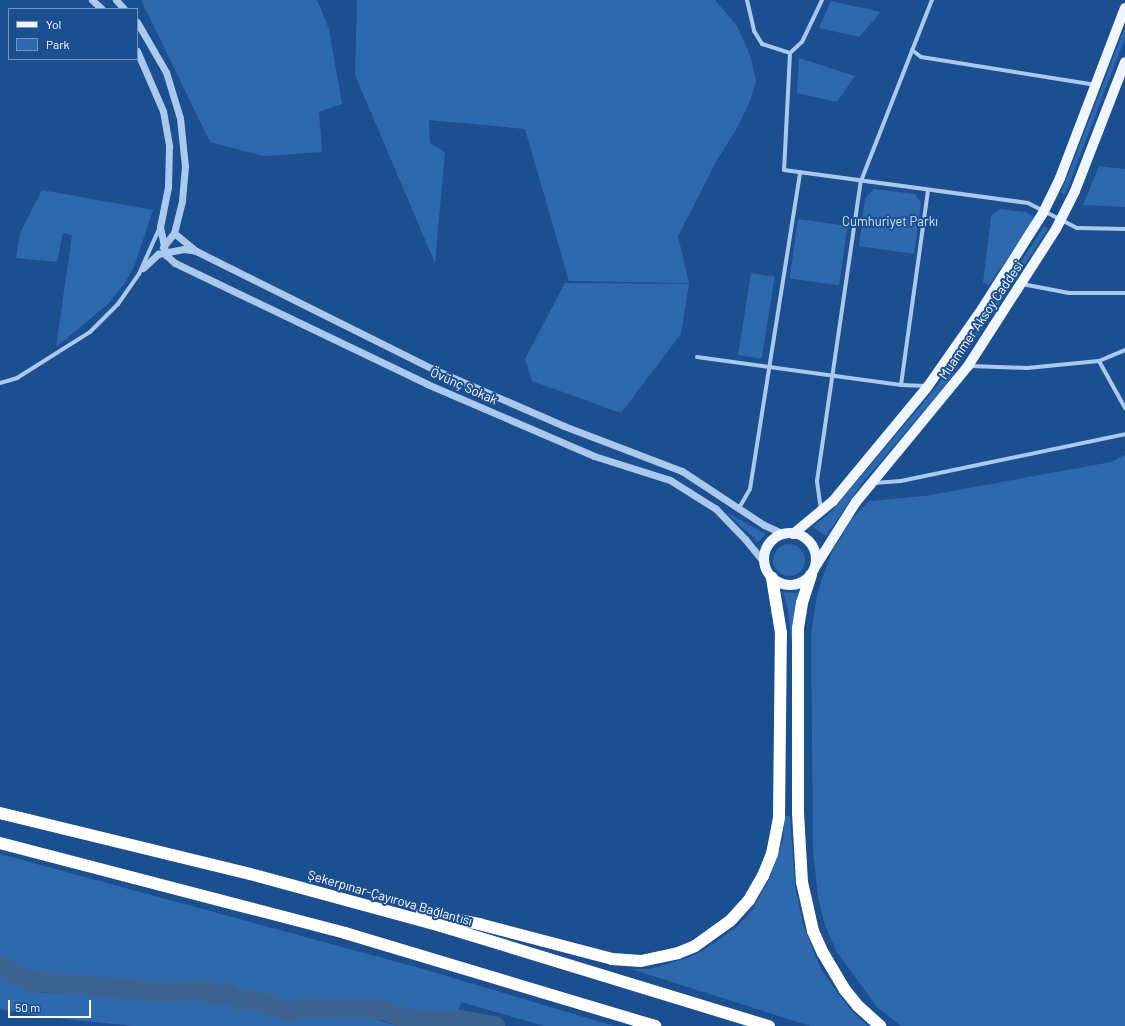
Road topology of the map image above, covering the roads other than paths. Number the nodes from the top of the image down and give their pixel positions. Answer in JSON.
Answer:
{"nodes":[{"id":1,"x":92,"y":0,"type":"edge"},
{"id":2,"x":116,"y":0,"type":"edge"},
{"id":3,"x":747,"y":0,"type":"edge"},
{"id":4,"x":822,"y":0,"type":"edge"},
{"id":5,"x":932,"y":0,"type":"edge"},
{"id":6,"x":101,"y":8,"type":"edge"},
{"id":7,"x":123,"y":8,"type":"edge"},
{"id":8,"x":1125,"y":8,"type":"edge"},
{"id":9,"x":138,"y":24,"type":"edge"},
{"id":10,"x":912,"y":50,"type":"junction"},
{"id":11,"x":138,"y":53,"type":"edge"},
{"id":12,"x":790,"y":53,"type":"junction"},
{"id":13,"x":1125,"y":62,"type":"edge"},
{"id":14,"x":1096,"y":85,"type":"junction"},
{"id":15,"x":800,"y":172,"type":"junction"},
{"id":16,"x":860,"y":181,"type":"junction"},
{"id":17,"x":928,"y":190,"type":"junction"},
{"id":18,"x":1045,"y":210,"type":"junction"},
{"id":19,"x":1061,"y":220,"type":"junction"},
{"id":20,"x":160,"y":227,"type":"junction"},
{"id":21,"x":1125,"y":229,"type":"edge"},
{"id":22,"x":174,"y":234,"type":"junction"},
{"id":23,"x":163,"y":247,"type":"junction"},
{"id":24,"x":196,"y":251,"type":"junction"},
{"id":25,"x":143,"y":268,"type":"junction"},
{"id":26,"x":1022,"y":284,"type":"junction"},
{"id":27,"x":1125,"y":293,"type":"edge"},
{"id":28,"x":1125,"y":350,"type":"edge"},
{"id":29,"x":697,"y":358,"type":"dead end"},
{"id":30,"x":1099,"y":361,"type":"junction"},
{"id":31,"x":968,"y":366,"type":"junction"},
{"id":32,"x":769,"y":367,"type":"junction"},
{"id":33,"x":832,"y":376,"type":"junction"},
{"id":34,"x":0,"y":383,"type":"edge"},
{"id":35,"x":900,"y":385,"type":"junction"},
{"id":36,"x":928,"y":386,"type":"junction"},
{"id":37,"x":1125,"y":408,"type":"edge"},
{"id":38,"x":1125,"y":434,"type":"edge"},
{"id":39,"x":872,"y":483,"type":"junction"},
{"id":40,"x":739,"y":508,"type":"junction"},
{"id":41,"x":821,"y":512,"type":"junction"},
{"id":42,"x":788,"y":534,"type":"junction"},
{"id":43,"x":764,"y":564,"type":"junction"},
{"id":44,"x":813,"y":571,"type":"junction"},
{"id":45,"x":772,"y":578,"type":"junction"},
{"id":46,"x":0,"y":813,"type":"edge"},
{"id":47,"x":0,"y":842,"type":"edge"},
{"id":48,"x":341,"y":898,"type":"junction"},
{"id":49,"x":656,"y":1026,"type":"edge"},
{"id":50,"x":769,"y":1026,"type":"edge"},
{"id":51,"x":880,"y":1026,"type":"edge"}],
"edges":[{"from":1,"to":6,"type":"street"},
{"from":2,"to":7,"type":"street"},
{"from":3,"to":12,"type":"street"},
{"from":4,"to":12,"type":"street"},
{"from":5,"to":10,"type":"street"},
{"from":8,"to":14,"type":"main road"},
{"from":9,"to":22,"type":"street"},
{"from":10,"to":14,"type":"street"},
{"from":10,"to":16,"type":"street"},
{"from":11,"to":20,"type":"street","name":"Övünç Sokak"},
{"from":12,"to":15,"type":"street"},
{"from":13,"to":19,"type":"main road","name":"Muammer Aksoy Caddesi"},
{"from":14,"to":18,"type":"main road"},
{"from":15,"to":16,"type":"street"},
{"from":15,"to":32,"type":"street"},
{"from":16,"to":17,"type":"street"},
{"from":16,"to":33,"type":"street"},
{"from":17,"to":18,"type":"street"},
{"from":17,"to":35,"type":"street"},
{"from":18,"to":19,"type":"street"},
{"from":18,"to":36,"type":"main road"},
{"from":19,"to":21,"type":"street"},
{"from":19,"to":26,"type":"main road","name":"Muammer Aksoy Caddesi"},
{"from":20,"to":23,"type":"street","name":"Övünç Sokak"},
{"from":20,"to":25,"type":"street"},
{"from":22,"to":23,"type":"street"},
{"from":22,"to":24,"type":"street","name":"Övünç Sokak"},
{"from":23,"to":43,"type":"street","name":"Övünç Sokak"},
{"from":24,"to":25,"type":"street"},
{"from":24,"to":40,"type":"street","name":"Övünç Sokak"},
{"from":25,"to":34,"type":"street"},
{"from":26,"to":27,"type":"street"},
{"from":26,"to":31,"type":"main road","name":"Muammer Aksoy Caddesi"},
{"from":28,"to":30,"type":"street"},
{"from":29,"to":32,"type":"street"},
{"from":30,"to":31,"type":"street"},
{"from":30,"to":37,"type":"street"},
{"from":31,"to":39,"type":"main road","name":"Muammer Aksoy Caddesi"},
{"from":32,"to":33,"type":"street"},
{"from":32,"to":40,"type":"street"},
{"from":33,"to":35,"type":"street"},
{"from":33,"to":41,"type":"street"},
{"from":35,"to":36,"type":"street"},
{"from":36,"to":41,"type":"main road"},
{"from":38,"to":39,"type":"street"},
{"from":39,"to":44,"type":"main road","name":"Muammer Aksoy Caddesi"},
{"from":40,"to":42,"type":"street","name":"Övünç Sokak"},
{"from":41,"to":42,"type":"main road"},
{"from":42,"to":43,"type":"main road"},
{"from":42,"to":44,"type":"main road"},
{"from":43,"to":45,"type":"main road"},
{"from":44,"to":45,"type":"main road","name":"Muammer Aksoy Caddesi"},
{"from":44,"to":51,"type":"highway"},
{"from":45,"to":48,"type":"highway"},
{"from":46,"to":48,"type":"highway","name":"Şekerpınar-Çayırova Bağlantısı"},
{"from":47,"to":49,"type":"highway"},
{"from":48,"to":50,"type":"highway","name":"Şekerpınar-Çayırova Bağlantısı"}]}
